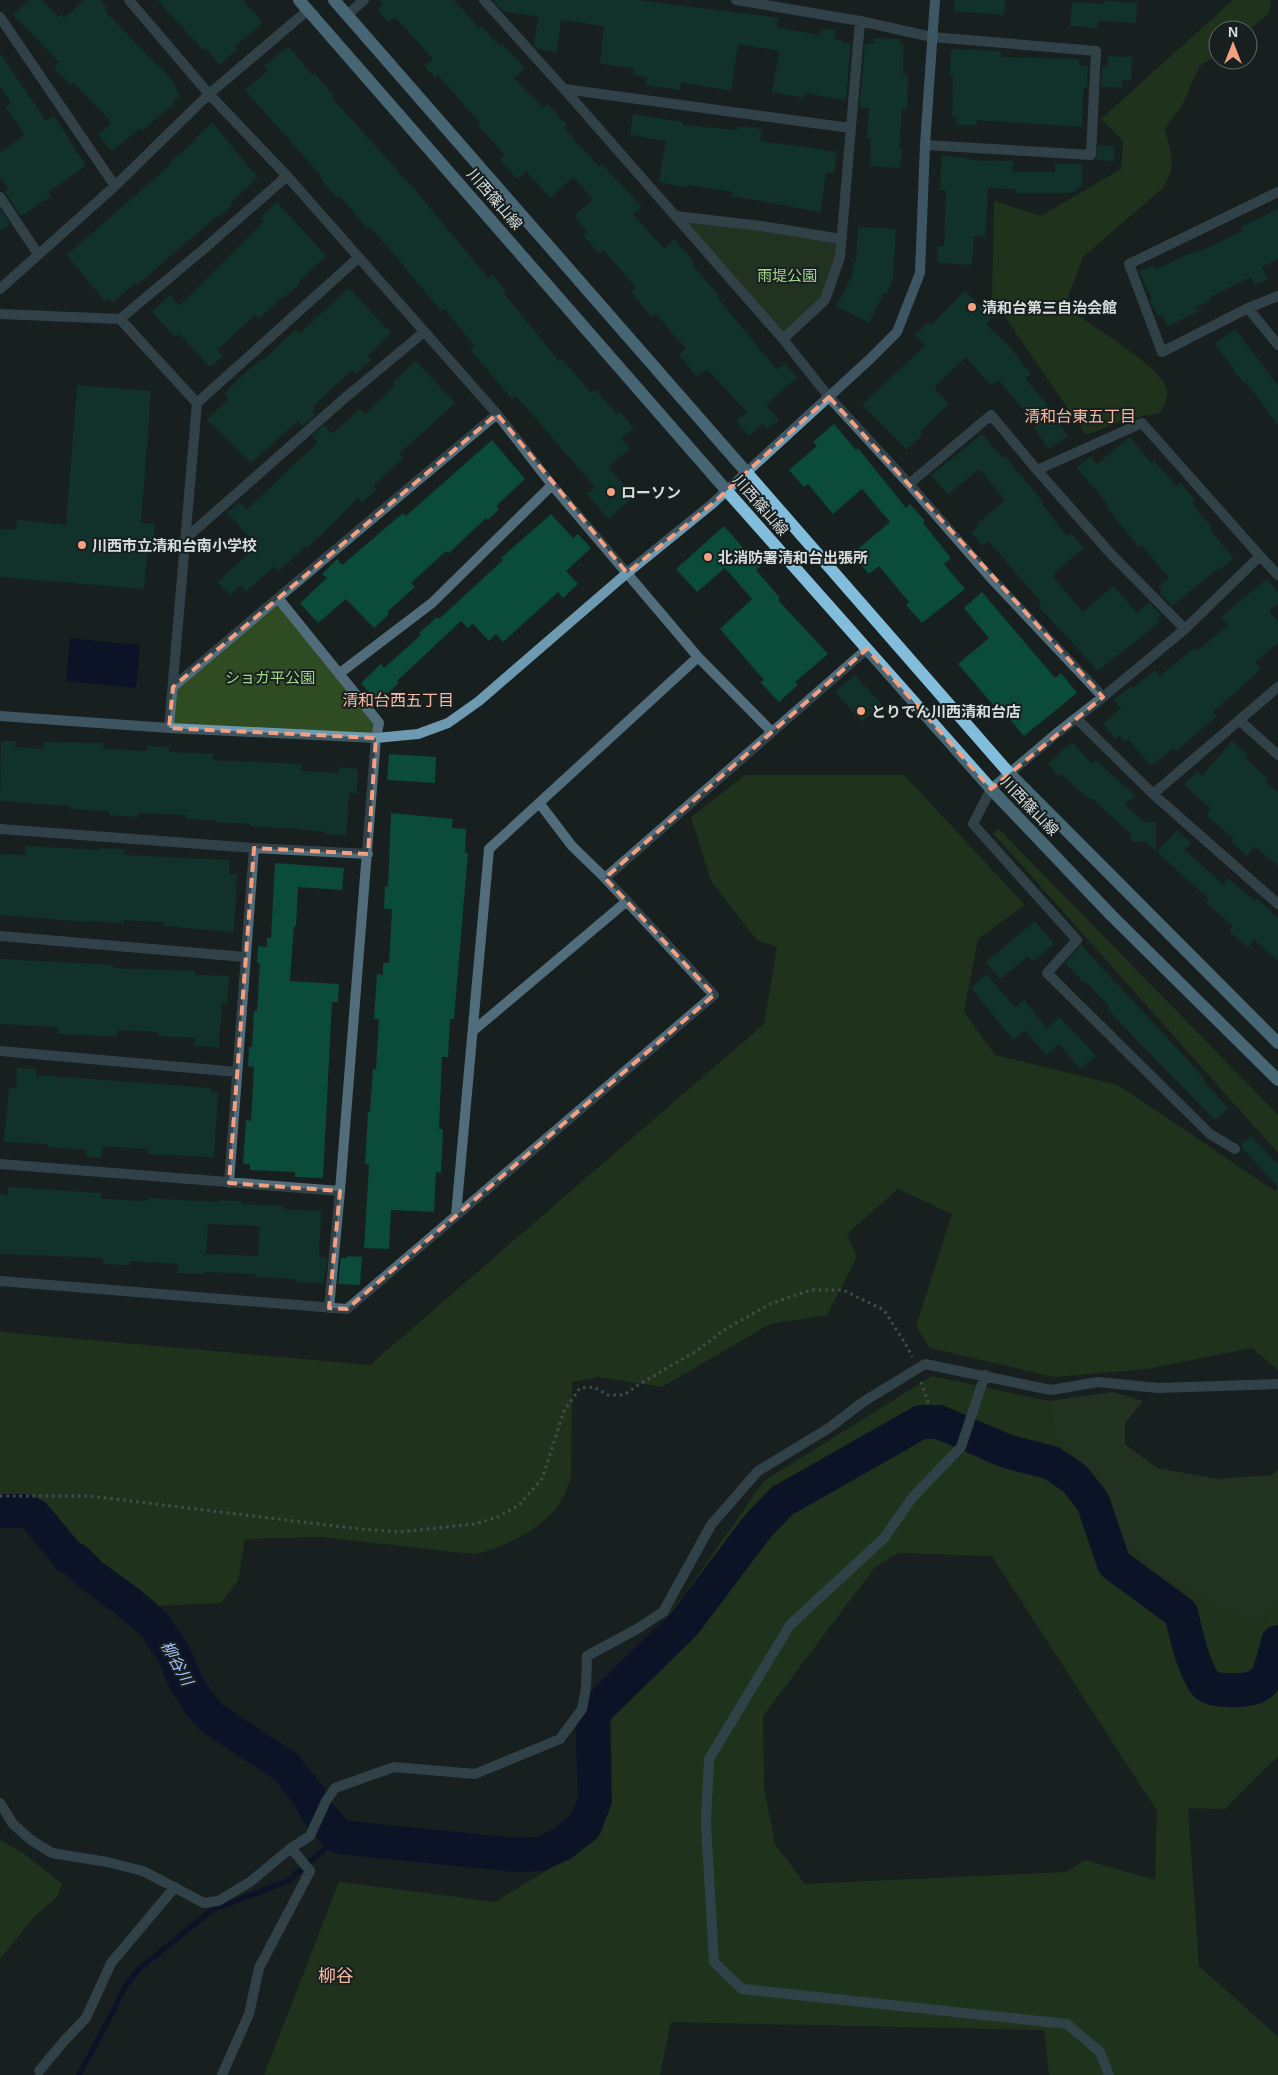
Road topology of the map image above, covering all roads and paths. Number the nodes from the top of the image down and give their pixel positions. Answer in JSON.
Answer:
{"nodes":[{"id":1,"x":129,"y":0,"type":"edge"},
{"id":2,"x":299,"y":0,"type":"edge"},
{"id":3,"x":334,"y":0,"type":"edge"},
{"id":4,"x":364,"y":0,"type":"edge"},
{"id":5,"x":484,"y":0,"type":"edge"},
{"id":6,"x":736,"y":0,"type":"edge"},
{"id":7,"x":936,"y":0,"type":"edge"},
{"id":8,"x":308,"y":10,"type":"junction"},
{"id":9,"x":347,"y":15,"type":"junction"},
{"id":10,"x":0,"y":17,"type":"edge"},
{"id":11,"x":860,"y":22,"type":"junction"},
{"id":12,"x":932,"y":37,"type":"junction"},
{"id":13,"x":564,"y":89,"type":"junction"},
{"id":14,"x":209,"y":94,"type":"junction"},
{"id":15,"x":850,"y":128,"type":"junction"},
{"id":16,"x":925,"y":144,"type":"junction"},
{"id":17,"x":287,"y":176,"type":"junction"},
{"id":18,"x":115,"y":186,"type":"junction"},
{"id":19,"x":1278,"y":192,"type":"edge"},
{"id":20,"x":0,"y":197,"type":"edge"},
{"id":21,"x":676,"y":216,"type":"junction"},
{"id":22,"x":841,"y":239,"type":"junction"},
{"id":23,"x":38,"y":254,"type":"junction"},
{"id":24,"x":358,"y":258,"type":"junction"},
{"id":25,"x":0,"y":289,"type":"edge"},
{"id":26,"x":1278,"y":296,"type":"edge"},
{"id":27,"x":1248,"y":308,"type":"junction"},
{"id":28,"x":0,"y":314,"type":"edge"},
{"id":29,"x":120,"y":319,"type":"junction"},
{"id":30,"x":424,"y":332,"type":"junction"},
{"id":31,"x":783,"y":339,"type":"junction"},
{"id":32,"x":1278,"y":345,"type":"edge"},
{"id":33,"x":829,"y":398,"type":"junction"},
{"id":34,"x":197,"y":403,"type":"junction"},
{"id":35,"x":497,"y":414,"type":"junction"},
{"id":36,"x":1037,"y":470,"type":"junction"},
{"id":37,"x":747,"y":472,"type":"junction"},
{"id":38,"x":909,"y":484,"type":"junction"},
{"id":39,"x":552,"y":485,"type":"junction"},
{"id":40,"x":727,"y":491,"type":"junction"},
{"id":41,"x":185,"y":539,"type":"junction"},
{"id":42,"x":1260,"y":556,"type":"junction"},
{"id":43,"x":628,"y":573,"type":"junction"},
{"id":44,"x":1278,"y":575,"type":"edge"},
{"id":45,"x":278,"y":598,"type":"junction"},
{"id":46,"x":1185,"y":629,"type":"junction"},
{"id":47,"x":867,"y":650,"type":"junction"},
{"id":48,"x":698,"y":657,"type":"junction"},
{"id":49,"x":340,"y":673,"type":"junction"},
{"id":50,"x":172,"y":687,"type":"junction"},
{"id":51,"x":1278,"y":687,"type":"edge"},
{"id":52,"x":1103,"y":697,"type":"junction"},
{"id":53,"x":0,"y":716,"type":"edge"},
{"id":54,"x":1077,"y":719,"type":"junction"},
{"id":55,"x":1239,"y":720,"type":"junction"},
{"id":56,"x":169,"y":728,"type":"junction"},
{"id":57,"x":772,"y":732,"type":"junction"},
{"id":58,"x":376,"y":738,"type":"junction"},
{"id":59,"x":1278,"y":755,"type":"edge"},
{"id":60,"x":1009,"y":773,"type":"junction"},
{"id":61,"x":991,"y":789,"type":"junction"},
{"id":62,"x":1153,"y":794,"type":"junction"},
{"id":63,"x":540,"y":804,"type":"junction"},
{"id":64,"x":0,"y":829,"type":"edge"},
{"id":65,"x":254,"y":848,"type":"junction"},
{"id":66,"x":368,"y":854,"type":"junction"},
{"id":67,"x":606,"y":878,"type":"junction"},
{"id":68,"x":627,"y":901,"type":"junction"},
{"id":69,"x":1278,"y":904,"type":"edge"},
{"id":70,"x":0,"y":936,"type":"edge"},
{"id":71,"x":245,"y":957,"type":"junction"},
{"id":72,"x":473,"y":1031,"type":"junction"},
{"id":73,"x":1278,"y":1043,"type":"edge"},
{"id":74,"x":0,"y":1051,"type":"edge"},
{"id":75,"x":237,"y":1072,"type":"junction"},
{"id":76,"x":1278,"y":1080,"type":"edge"},
{"id":77,"x":1235,"y":1149,"type":"dead end"},
{"id":78,"x":0,"y":1164,"type":"edge"},
{"id":79,"x":229,"y":1183,"type":"junction"},
{"id":80,"x":340,"y":1191,"type":"junction"},
{"id":81,"x":456,"y":1215,"type":"junction"},
{"id":82,"x":0,"y":1281,"type":"edge"},
{"id":83,"x":329,"y":1308,"type":"junction"},
{"id":84,"x":914,"y":1364,"type":"dead end"},
{"id":85,"x":985,"y":1375,"type":"junction"},
{"id":86,"x":920,"y":1381,"type":"dead end"},
{"id":87,"x":1278,"y":1384,"type":"edge"},
{"id":88,"x":929,"y":1405,"type":"dead end"},
{"id":89,"x":0,"y":1496,"type":"edge"},
{"id":90,"x":0,"y":1803,"type":"edge"},
{"id":91,"x":294,"y":1852,"type":"junction"},
{"id":92,"x":175,"y":1888,"type":"junction"},
{"id":93,"x":39,"y":2071,"type":"dead end"},
{"id":94,"x":222,"y":2075,"type":"edge"},
{"id":95,"x":1109,"y":2075,"type":"edge"}],
"edges":[{"from":1,"to":14,"type":"street"},
{"from":2,"to":8,"type":"main road","name":"川西篠山線"},
{"from":3,"to":9,"type":"main road","name":"川西篠山線"},
{"from":4,"to":9,"type":"street"},
{"from":5,"to":13,"type":"street"},
{"from":6,"to":11,"type":"street"},
{"from":7,"to":12,"type":"street"},
{"from":8,"to":14,"type":"street"},
{"from":8,"to":40,"type":"main road","name":"川西篠山線"},
{"from":9,"to":37,"type":"main road","name":"川西篠山線"},
{"from":10,"to":18,"type":"street"},
{"from":11,"to":12,"type":"street"},
{"from":11,"to":15,"type":"street"},
{"from":12,"to":16,"type":"street"},
{"from":12,"to":16,"type":"street"},
{"from":13,"to":15,"type":"street"},
{"from":13,"to":21,"type":"street"},
{"from":14,"to":17,"type":"street"},
{"from":14,"to":18,"type":"street"},
{"from":15,"to":22,"type":"street"},
{"from":16,"to":33,"type":"street"},
{"from":17,"to":24,"type":"street"},
{"from":17,"to":29,"type":"street"},
{"from":18,"to":23,"type":"street"},
{"from":19,"to":27,"type":"street"},
{"from":20,"to":23,"type":"street"},
{"from":21,"to":22,"type":"street"},
{"from":21,"to":31,"type":"street"},
{"from":22,"to":31,"type":"street"},
{"from":23,"to":25,"type":"street"},
{"from":24,"to":30,"type":"street"},
{"from":24,"to":34,"type":"street"},
{"from":26,"to":27,"type":"street"},
{"from":27,"to":32,"type":"street"},
{"from":28,"to":29,"type":"street"},
{"from":29,"to":34,"type":"street"},
{"from":30,"to":35,"type":"street"},
{"from":30,"to":41,"type":"street"},
{"from":31,"to":33,"type":"street"},
{"from":33,"to":37,"type":"street"},
{"from":33,"to":38,"type":"street"},
{"from":34,"to":41,"type":"street"},
{"from":35,"to":39,"type":"street"},
{"from":35,"to":45,"type":"street"},
{"from":36,"to":38,"type":"street"},
{"from":36,"to":42,"type":"street"},
{"from":36,"to":46,"type":"street"},
{"from":37,"to":40,"type":"street"},
{"from":37,"to":60,"type":"main road","name":"川西篠山線"},
{"from":38,"to":52,"type":"street"},
{"from":39,"to":43,"type":"street"},
{"from":39,"to":49,"type":"street"},
{"from":40,"to":43,"type":"street"},
{"from":40,"to":47,"type":"main road","name":"川西篠山線"},
{"from":41,"to":50,"type":"street"},
{"from":42,"to":44,"type":"street"},
{"from":42,"to":46,"type":"street"},
{"from":43,"to":48,"type":"street"},
{"from":43,"to":58,"type":"street"},
{"from":45,"to":49,"type":"street"},
{"from":45,"to":50,"type":"street"},
{"from":46,"to":52,"type":"street"},
{"from":47,"to":57,"type":"street"},
{"from":47,"to":61,"type":"main road","name":"川西篠山線"},
{"from":48,"to":57,"type":"street"},
{"from":48,"to":63,"type":"street"},
{"from":49,"to":58,"type":"street"},
{"from":50,"to":56,"type":"street"},
{"from":51,"to":55,"type":"street"},
{"from":52,"to":54,"type":"street"},
{"from":53,"to":56,"type":"street"},
{"from":54,"to":60,"type":"street"},
{"from":54,"to":62,"type":"street"},
{"from":55,"to":59,"type":"street"},
{"from":55,"to":62,"type":"street"},
{"from":56,"to":58,"type":"street"},
{"from":57,"to":67,"type":"street"},
{"from":58,"to":66,"type":"street"},
{"from":60,"to":61,"type":"street"},
{"from":60,"to":73,"type":"main road","name":"川西篠山線"},
{"from":61,"to":76,"type":"main road","name":"川西篠山線"},
{"from":61,"to":77,"type":"street"},
{"from":62,"to":69,"type":"street"},
{"from":63,"to":67,"type":"street"},
{"from":63,"to":72,"type":"street"},
{"from":64,"to":65,"type":"street"},
{"from":65,"to":66,"type":"street"},
{"from":65,"to":71,"type":"street"},
{"from":66,"to":80,"type":"street"},
{"from":67,"to":68,"type":"street"},
{"from":68,"to":72,"type":"street"},
{"from":68,"to":81,"type":"street"},
{"from":70,"to":71,"type":"street"},
{"from":71,"to":75,"type":"street"},
{"from":72,"to":81,"type":"street"},
{"from":74,"to":75,"type":"street"},
{"from":75,"to":79,"type":"street"},
{"from":78,"to":79,"type":"street"},
{"from":79,"to":80,"type":"street"},
{"from":80,"to":83,"type":"street"},
{"from":81,"to":83,"type":"street"},
{"from":82,"to":83,"type":"street"},
{"from":84,"to":89,"type":"path"},
{"from":85,"to":87,"type":"street"},
{"from":85,"to":91,"type":"street"},
{"from":85,"to":95,"type":"street"},
{"from":86,"to":88,"type":"path"},
{"from":90,"to":92,"type":"street"},
{"from":91,"to":92,"type":"street"},
{"from":91,"to":94,"type":"street"},
{"from":92,"to":93,"type":"street"}]}
